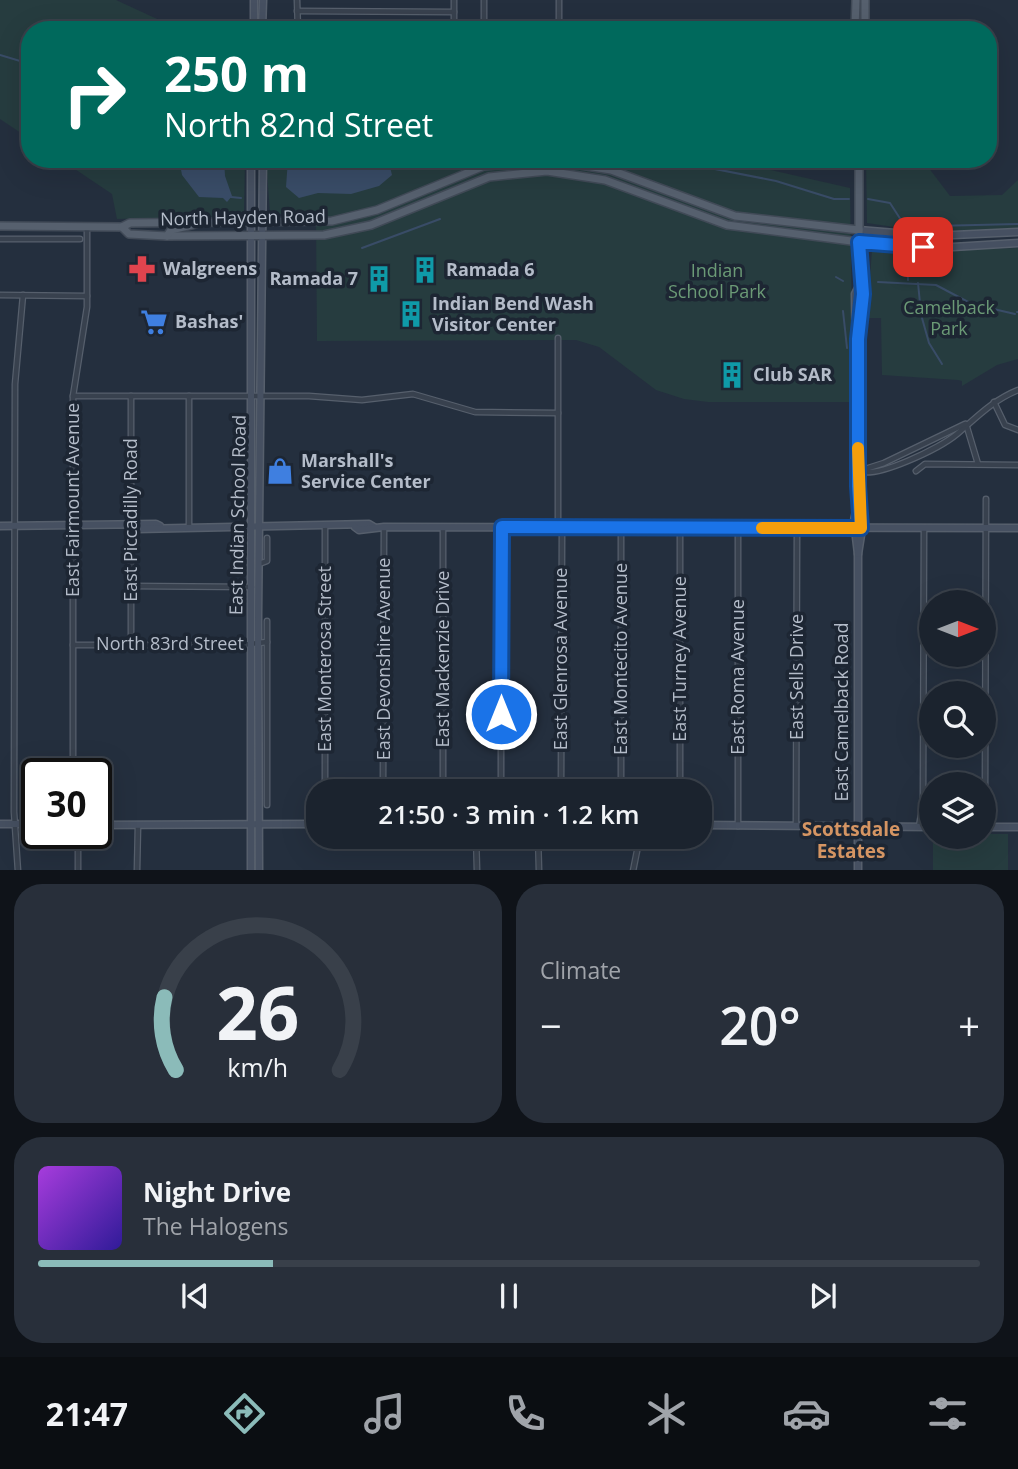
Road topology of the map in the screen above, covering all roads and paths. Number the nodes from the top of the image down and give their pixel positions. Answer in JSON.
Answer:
{"nodes":[{"id":1,"x":254,"y":0,"type":"edge"},
{"id":2,"x":262,"y":0,"type":"edge"},
{"id":3,"x":297,"y":0,"type":"edge"},
{"id":4,"x":454,"y":0,"type":"edge"},
{"id":5,"x":484,"y":0,"type":"edge"},
{"id":6,"x":559,"y":0,"type":"edge"},
{"id":7,"x":856,"y":0,"type":"edge"},
{"id":8,"x":865,"y":0,"type":"edge"},
{"id":9,"x":297,"y":11,"type":"junction"},
{"id":10,"x":454,"y":12,"type":"junction"},
{"id":11,"x":254,"y":21,"type":"edge"},
{"id":12,"x":262,"y":21,"type":"edge"},
{"id":13,"x":298,"y":21,"type":"edge"},
{"id":14,"x":454,"y":21,"type":"edge"},
{"id":15,"x":484,"y":21,"type":"edge"},
{"id":16,"x":559,"y":21,"type":"edge"},
{"id":17,"x":855,"y":21,"type":"edge"},
{"id":18,"x":864,"y":21,"type":"edge"},
{"id":19,"x":251,"y":168,"type":"edge"},
{"id":20,"x":263,"y":168,"type":"edge"},
{"id":21,"x":479,"y":168,"type":"edge"},
{"id":22,"x":603,"y":168,"type":"edge"},
{"id":23,"x":859,"y":168,"type":"edge"},
{"id":24,"x":203,"y":222,"type":"junction"},
{"id":25,"x":251,"y":222,"type":"junction"},
{"id":26,"x":263,"y":222,"type":"junction"},
{"id":27,"x":0,"y":226,"type":"edge"},
{"id":28,"x":71,"y":227,"type":"junction"},
{"id":29,"x":87,"y":227,"type":"junction"},
{"id":30,"x":122,"y":227,"type":"junction"},
{"id":31,"x":859,"y":230,"type":"junction"},
{"id":32,"x":1018,"y":232,"type":"edge"},
{"id":33,"x":167,"y":236,"type":"junction"},
{"id":34,"x":251,"y":236,"type":"junction"},
{"id":35,"x":262,"y":236,"type":"junction"},
{"id":36,"x":0,"y":239,"type":"edge"},
{"id":37,"x":71,"y":239,"type":"junction"},
{"id":38,"x":80,"y":239,"type":"dead end"},
{"id":39,"x":859,"y":242,"type":"junction"},
{"id":40,"x":1018,"y":243,"type":"edge"},
{"id":41,"x":0,"y":295,"type":"edge"},
{"id":42,"x":23,"y":295,"type":"junction"},
{"id":43,"x":87,"y":296,"type":"junction"},
{"id":44,"x":558,"y":338,"type":"dead end"},
{"id":45,"x":1018,"y":390,"type":"edge"},
{"id":46,"x":73,"y":396,"type":"junction"},
{"id":47,"x":131,"y":396,"type":"junction"},
{"id":48,"x":189,"y":396,"type":"junction"},
{"id":49,"x":257,"y":397,"type":"junction"},
{"id":50,"x":993,"y":402,"type":"junction"},
{"id":51,"x":558,"y":413,"type":"junction"},
{"id":52,"x":966,"y":424,"type":"junction"},
{"id":53,"x":1018,"y":430,"type":"edge"},
{"id":54,"x":978,"y":464,"type":"junction"},
{"id":55,"x":1018,"y":465,"type":"edge"},
{"id":56,"x":858,"y":471,"type":"junction"},
{"id":57,"x":916,"y":471,"type":"dead end"},
{"id":58,"x":986,"y":499,"type":"dead end"},
{"id":59,"x":0,"y":526,"type":"edge"},
{"id":60,"x":15,"y":526,"type":"junction"},
{"id":61,"x":73,"y":526,"type":"junction"},
{"id":62,"x":130,"y":526,"type":"junction"},
{"id":63,"x":189,"y":526,"type":"junction"},
{"id":64,"x":255,"y":527,"type":"junction"},
{"id":65,"x":325,"y":527,"type":"junction"},
{"id":66,"x":384,"y":527,"type":"junction"},
{"id":67,"x":443,"y":527,"type":"junction"},
{"id":68,"x":502,"y":527,"type":"junction"},
{"id":69,"x":560,"y":527,"type":"junction"},
{"id":70,"x":621,"y":527,"type":"junction"},
{"id":71,"x":680,"y":527,"type":"junction"},
{"id":72,"x":738,"y":528,"type":"junction"},
{"id":73,"x":797,"y":528,"type":"junction"},
{"id":74,"x":858,"y":528,"type":"junction"},
{"id":75,"x":924,"y":528,"type":"junction"},
{"id":76,"x":986,"y":528,"type":"junction"},
{"id":77,"x":1018,"y":528,"type":"edge"},
{"id":78,"x":267,"y":538,"type":"dead end"},
{"id":79,"x":259,"y":564,"type":"junction"},
{"id":80,"x":130,"y":586,"type":"junction"},
{"id":81,"x":254,"y":587,"type":"junction"},
{"id":82,"x":267,"y":621,"type":"dead end"},
{"id":83,"x":267,"y":642,"type":"junction"},
{"id":84,"x":131,"y":644,"type":"junction"},
{"id":85,"x":254,"y":644,"type":"junction"},
{"id":86,"x":73,"y":645,"type":"junction"},
{"id":87,"x":73,"y":758,"type":"edge"},
{"id":88,"x":923,"y":772,"type":"edge"},
{"id":89,"x":984,"y":772,"type":"edge"},
{"id":90,"x":325,"y":779,"type":"edge"},
{"id":91,"x":383,"y":779,"type":"edge"},
{"id":92,"x":443,"y":779,"type":"edge"},
{"id":93,"x":501,"y":779,"type":"edge"},
{"id":94,"x":561,"y":779,"type":"edge"},
{"id":95,"x":621,"y":779,"type":"edge"},
{"id":96,"x":680,"y":779,"type":"edge"},
{"id":97,"x":263,"y":797,"type":"junction"},
{"id":98,"x":267,"y":805,"type":"dead end"},
{"id":99,"x":0,"y":824,"type":"edge"},
{"id":100,"x":16,"y":824,"type":"junction"},
{"id":101,"x":21,"y":824,"type":"edge"},
{"id":102,"x":138,"y":824,"type":"junction"},
{"id":103,"x":306,"y":824,"type":"edge"},
{"id":104,"x":112,"y":825,"type":"edge"},
{"id":105,"x":251,"y":825,"type":"junction"},
{"id":106,"x":259,"y":825,"type":"junction"},
{"id":107,"x":712,"y":825,"type":"edge"},
{"id":108,"x":738,"y":826,"type":"junction"},
{"id":109,"x":796,"y":826,"type":"junction"},
{"id":110,"x":858,"y":827,"type":"junction"},
{"id":111,"x":919,"y":827,"type":"edge"},
{"id":112,"x":996,"y":827,"type":"edge"},
{"id":113,"x":1018,"y":827,"type":"edge"},
{"id":114,"x":78,"y":849,"type":"edge"},
{"id":115,"x":476,"y":849,"type":"edge"},
{"id":116,"x":538,"y":849,"type":"edge"},
{"id":117,"x":637,"y":849,"type":"edge"},
{"id":118,"x":18,"y":870,"type":"edge"},
{"id":119,"x":78,"y":870,"type":"edge"},
{"id":120,"x":137,"y":870,"type":"edge"},
{"id":121,"x":251,"y":870,"type":"edge"},
{"id":122,"x":260,"y":870,"type":"edge"},
{"id":123,"x":477,"y":870,"type":"edge"},
{"id":124,"x":539,"y":870,"type":"edge"},
{"id":125,"x":633,"y":870,"type":"edge"},
{"id":126,"x":858,"y":870,"type":"edge"}],
"edges":[{"from":1,"to":11,"type":"main road"},
{"from":2,"to":12,"type":"main road"},
{"from":3,"to":9,"type":"street"},
{"from":4,"to":10,"type":"street"},
{"from":5,"to":15,"type":"street"},
{"from":6,"to":16,"type":"street"},
{"from":7,"to":17,"type":"main road"},
{"from":8,"to":18,"type":"main road"},
{"from":9,"to":10,"type":"street"},
{"from":9,"to":13,"type":"street"},
{"from":10,"to":14,"type":"street"},
{"from":19,"to":25,"type":"main road","name":"East Indian School Road"},
{"from":20,"to":26,"type":"main road","name":"East Indian School Road"},
{"from":21,"to":26,"type":"main road","name":"North Hayden Road"},
{"from":22,"to":31,"type":"main road","name":"North Hayden Road"},
{"from":23,"to":31,"type":"main road","name":"East Camelback Road"},
{"from":24,"to":25,"type":"main road","name":"North Hayden Road"},
{"from":24,"to":30,"type":"main road","name":"North Hayden Road"},
{"from":24,"to":33,"type":"main road"},
{"from":25,"to":26,"type":"main road","name":"North Hayden Road"},
{"from":25,"to":34,"type":"main road","name":"East Indian School Road"},
{"from":26,"to":35,"type":"main road","name":"East Indian School Road"},
{"from":27,"to":28,"type":"main road","name":"North Hayden Road"},
{"from":28,"to":29,"type":"main road","name":"North Hayden Road"},
{"from":28,"to":37,"type":"street"},
{"from":29,"to":30,"type":"main road","name":"North Hayden Road"},
{"from":29,"to":43,"type":"street","name":"East Fairmount Avenue"},
{"from":30,"to":33,"type":"main road","name":"North Hayden Road"},
{"from":31,"to":32,"type":"main road","name":"North Hayden Road"},
{"from":31,"to":39,"type":"main road","name":"East Camelback Road"},
{"from":33,"to":34,"type":"main road","name":"North Hayden Road"},
{"from":34,"to":35,"type":"main road","name":"North Hayden Road"},
{"from":34,"to":49,"type":"main road","name":"East Indian School Road"},
{"from":35,"to":39,"type":"main road","name":"North Hayden Road"},
{"from":35,"to":49,"type":"main road","name":"East Indian School Road"},
{"from":36,"to":37,"type":"street"},
{"from":37,"to":38,"type":"street"},
{"from":39,"to":40,"type":"main road","name":"North Hayden Road"},
{"from":39,"to":56,"type":"main road","name":"East Camelback Road"},
{"from":41,"to":42,"type":"street"},
{"from":42,"to":43,"type":"street"},
{"from":42,"to":60,"type":"street"},
{"from":43,"to":46,"type":"street","name":"East Fairmount Avenue"},
{"from":44,"to":51,"type":"street","name":"East Glenrosa Avenue"},
{"from":45,"to":50,"type":"street"},
{"from":46,"to":47,"type":"street"},
{"from":46,"to":61,"type":"street","name":"East Fairmount Avenue"},
{"from":47,"to":48,"type":"street"},
{"from":47,"to":62,"type":"street","name":"East Piccadilly Road"},
{"from":48,"to":49,"type":"street"},
{"from":48,"to":63,"type":"street"},
{"from":49,"to":51,"type":"street"},
{"from":49,"to":64,"type":"main road","name":"East Indian School Road"},
{"from":50,"to":52,"type":"street"},
{"from":50,"to":53,"type":"street"},
{"from":51,"to":69,"type":"street","name":"East Glenrosa Avenue"},
{"from":52,"to":54,"type":"street"},
{"from":52,"to":56,"type":"street"},
{"from":54,"to":55,"type":"street"},
{"from":54,"to":57,"type":"street"},
{"from":56,"to":74,"type":"main road","name":"East Camelback Road"},
{"from":58,"to":76,"type":"street"},
{"from":59,"to":60,"type":"main road"},
{"from":60,"to":61,"type":"main road"},
{"from":60,"to":100,"type":"street"},
{"from":61,"to":62,"type":"main road"},
{"from":61,"to":86,"type":"street","name":"East Fairmount Avenue"},
{"from":62,"to":63,"type":"main road"},
{"from":62,"to":80,"type":"street","name":"East Piccadilly Road"},
{"from":63,"to":64,"type":"main road"},
{"from":64,"to":65,"type":"main road"},
{"from":64,"to":79,"type":"main road","name":"East Indian School Road"},
{"from":64,"to":81,"type":"main road","name":"East Indian School Road"},
{"from":65,"to":66,"type":"main road"},
{"from":65,"to":90,"type":"street","name":"East Monterosa Street"},
{"from":66,"to":67,"type":"main road"},
{"from":66,"to":91,"type":"street","name":"East Devonshire Avenue"},
{"from":67,"to":68,"type":"main road"},
{"from":67,"to":92,"type":"street","name":"East Mackenzie Drive"},
{"from":68,"to":69,"type":"main road"},
{"from":68,"to":93,"type":"street"},
{"from":69,"to":70,"type":"main road"},
{"from":69,"to":94,"type":"street","name":"East Glenrosa Avenue"},
{"from":70,"to":71,"type":"main road"},
{"from":70,"to":95,"type":"street","name":"East Montecito Avenue"},
{"from":71,"to":72,"type":"main road"},
{"from":71,"to":96,"type":"street","name":"East Turney Avenue"},
{"from":72,"to":73,"type":"main road"},
{"from":72,"to":108,"type":"street","name":"East Roma Avenue"},
{"from":73,"to":74,"type":"main road"},
{"from":73,"to":109,"type":"street","name":"East Sells Drive"},
{"from":74,"to":75,"type":"main road"},
{"from":74,"to":110,"type":"main road","name":"East Camelback Road"},
{"from":75,"to":76,"type":"main road"},
{"from":75,"to":88,"type":"street"},
{"from":76,"to":77,"type":"main road"},
{"from":76,"to":89,"type":"street"},
{"from":78,"to":79,"type":"street","name":"East Indian School Road"},
{"from":79,"to":81,"type":"main road","name":"East Indian School Road"},
{"from":80,"to":81,"type":"street"},
{"from":80,"to":84,"type":"street","name":"East Piccadilly Road"},
{"from":81,"to":85,"type":"main road","name":"East Indian School Road"},
{"from":82,"to":83,"type":"street","name":"East Indian School Road"},
{"from":83,"to":85,"type":"street","name":"North 83rd Street"},
{"from":83,"to":97,"type":"street","name":"East Indian School Road"},
{"from":84,"to":85,"type":"street","name":"North 83rd Street"},
{"from":84,"to":86,"type":"street","name":"North 83rd Street"},
{"from":85,"to":97,"type":"main road","name":"East Indian School Road"},
{"from":85,"to":105,"type":"main road","name":"East Indian School Road"},
{"from":86,"to":87,"type":"street","name":"East Fairmount Avenue"},
{"from":97,"to":98,"type":"street","name":"East Indian School Road"},
{"from":97,"to":106,"type":"main road","name":"East Indian School Road"},
{"from":99,"to":100,"type":"main road"},
{"from":100,"to":101,"type":"main road"},
{"from":100,"to":118,"type":"street"},
{"from":102,"to":104,"type":"main road"},
{"from":102,"to":105,"type":"main road"},
{"from":102,"to":120,"type":"street"},
{"from":103,"to":106,"type":"main road"},
{"from":105,"to":106,"type":"main road"},
{"from":105,"to":121,"type":"main road","name":"East Indian School Road"},
{"from":106,"to":122,"type":"main road","name":"East Indian School Road"},
{"from":107,"to":108,"type":"main road"},
{"from":108,"to":109,"type":"main road"},
{"from":109,"to":110,"type":"main road"},
{"from":110,"to":111,"type":"main road"},
{"from":110,"to":126,"type":"main road","name":"East Camelback Road"},
{"from":112,"to":113,"type":"main road"},
{"from":114,"to":119,"type":"street"},
{"from":115,"to":123,"type":"street"},
{"from":116,"to":124,"type":"street"},
{"from":117,"to":125,"type":"street"}]}
